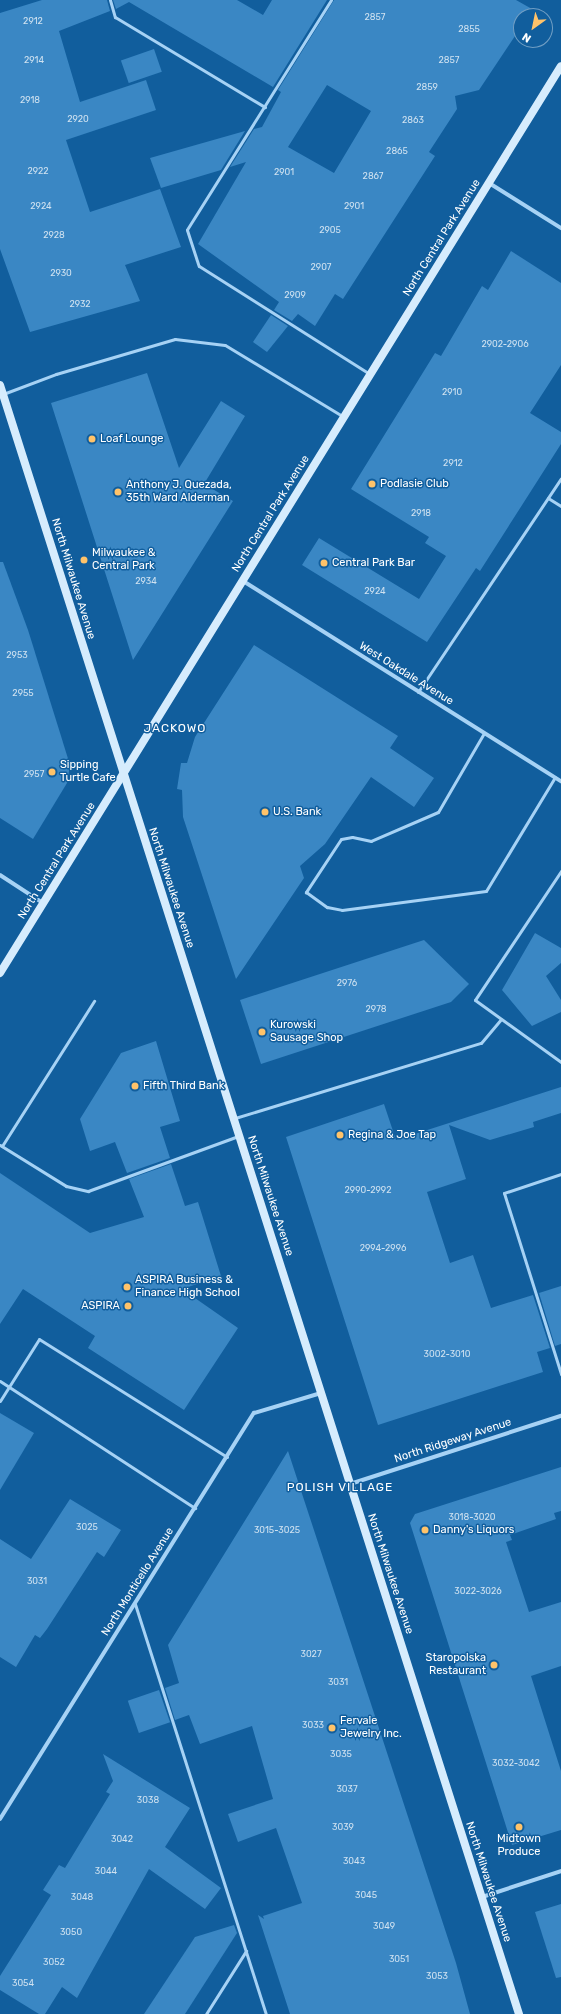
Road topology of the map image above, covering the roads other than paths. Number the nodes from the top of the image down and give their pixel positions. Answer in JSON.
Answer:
{"nodes":[{"id":1,"x":110,"y":0,"type":"edge"},
{"id":2,"x":331,"y":0,"type":"edge"},
{"id":3,"x":561,"y":66,"type":"edge"},
{"id":4,"x":266,"y":107,"type":"junction"},
{"id":5,"x":489,"y":182,"type":"junction"},
{"id":6,"x":561,"y":228,"type":"edge"},
{"id":7,"x":370,"y":374,"type":"junction"},
{"id":8,"x":0,"y":385,"type":"edge"},
{"id":9,"x":3,"y":395,"type":"junction"},
{"id":10,"x":344,"y":417,"type":"junction"},
{"id":11,"x":561,"y":478,"type":"edge"},
{"id":12,"x":548,"y":498,"type":"junction"},
{"id":13,"x":561,"y":506,"type":"edge"},
{"id":14,"x":242,"y":581,"type":"junction"},
{"id":15,"x":418,"y":692,"type":"junction"},
{"id":16,"x":484,"y":733,"type":"junction"},
{"id":17,"x":123,"y":775,"type":"junction"},
{"id":18,"x":554,"y":777,"type":"junction"},
{"id":19,"x":561,"y":781,"type":"edge"},
{"id":20,"x":561,"y":871,"type":"edge"},
{"id":21,"x":0,"y":875,"type":"edge"},
{"id":22,"x":43,"y":903,"type":"junction"},
{"id":23,"x":0,"y":973,"type":"edge"},
{"id":24,"x":94,"y":1002,"type":"dead end"},
{"id":25,"x":501,"y":1019,"type":"junction"},
{"id":26,"x":561,"y":1062,"type":"edge"},
{"id":27,"x":234,"y":1119,"type":"junction"},
{"id":28,"x":239,"y":1136,"type":"junction"},
{"id":29,"x":1,"y":1145,"type":"edge"},
{"id":30,"x":561,"y":1174,"type":"edge"},
{"id":31,"x":561,"y":1374,"type":"edge"},
{"id":32,"x":0,"y":1381,"type":"edge"},
{"id":33,"x":9,"y":1386,"type":"junction"},
{"id":34,"x":321,"y":1393,"type":"junction"},
{"id":35,"x":0,"y":1401,"type":"edge"},
{"id":36,"x":561,"y":1416,"type":"edge"},
{"id":37,"x":227,"y":1457,"type":"junction"},
{"id":38,"x":350,"y":1484,"type":"junction"},
{"id":39,"x":195,"y":1508,"type":"junction"},
{"id":40,"x":135,"y":1604,"type":"junction"},
{"id":41,"x":0,"y":1819,"type":"edge"},
{"id":42,"x":561,"y":1871,"type":"edge"},
{"id":43,"x":482,"y":1897,"type":"junction"},
{"id":44,"x":246,"y":1951,"type":"junction"},
{"id":45,"x":206,"y":2014,"type":"edge"},
{"id":46,"x":266,"y":2014,"type":"edge"},
{"id":47,"x":519,"y":2014,"type":"edge"}],
"edges":[{"from":1,"to":4,"type":"lane"},
{"from":2,"to":4,"type":"lane"},
{"from":3,"to":5,"type":"main road","name":"North Central Park Avenue"},
{"from":4,"to":7,"type":"lane"},
{"from":5,"to":6,"type":"street"},
{"from":5,"to":7,"type":"main road","name":"North Central Park Avenue"},
{"from":7,"to":10,"type":"main road","name":"North Central Park Avenue"},
{"from":8,"to":9,"type":"main road","name":"North Milwaukee Avenue"},
{"from":9,"to":10,"type":"lane"},
{"from":9,"to":17,"type":"main road","name":"North Milwaukee Avenue"},
{"from":10,"to":14,"type":"main road","name":"North Central Park Avenue"},
{"from":11,"to":12,"type":"lane"},
{"from":12,"to":13,"type":"lane"},
{"from":12,"to":15,"type":"lane"},
{"from":14,"to":15,"type":"street","name":"West Oakdale Avenue"},
{"from":14,"to":17,"type":"main road","name":"North Central Park Avenue"},
{"from":15,"to":16,"type":"street","name":"West Oakdale Avenue"},
{"from":16,"to":18,"type":"street","name":"West Oakdale Avenue"},
{"from":16,"to":18,"type":"lane"},
{"from":17,"to":22,"type":"main road","name":"North Central Park Avenue"},
{"from":17,"to":27,"type":"main road","name":"North Milwaukee Avenue"},
{"from":18,"to":19,"type":"street","name":"West Oakdale Avenue"},
{"from":20,"to":25,"type":"lane"},
{"from":21,"to":22,"type":"street"},
{"from":22,"to":23,"type":"main road","name":"North Central Park Avenue"},
{"from":24,"to":29,"type":"lane"},
{"from":25,"to":26,"type":"lane"},
{"from":25,"to":27,"type":"lane"},
{"from":27,"to":28,"type":"main road","name":"North Milwaukee Avenue"},
{"from":28,"to":29,"type":"lane"},
{"from":28,"to":34,"type":"main road","name":"North Milwaukee Avenue"},
{"from":30,"to":31,"type":"lane"},
{"from":32,"to":33,"type":"lane"},
{"from":33,"to":35,"type":"lane"},
{"from":33,"to":37,"type":"lane"},
{"from":33,"to":39,"type":"lane"},
{"from":34,"to":37,"type":"street","name":"North Monticello Avenue"},
{"from":34,"to":38,"type":"main road","name":"North Milwaukee Avenue"},
{"from":36,"to":38,"type":"street","name":"North Ridgeway Avenue"},
{"from":37,"to":39,"type":"street","name":"North Monticello Avenue"},
{"from":38,"to":43,"type":"main road","name":"North Milwaukee Avenue"},
{"from":39,"to":40,"type":"street","name":"North Monticello Avenue"},
{"from":40,"to":41,"type":"street","name":"North Monticello Avenue"},
{"from":40,"to":44,"type":"lane"},
{"from":42,"to":43,"type":"street"},
{"from":43,"to":47,"type":"main road","name":"North Milwaukee Avenue"},
{"from":44,"to":45,"type":"lane"},
{"from":44,"to":46,"type":"lane"}]}
